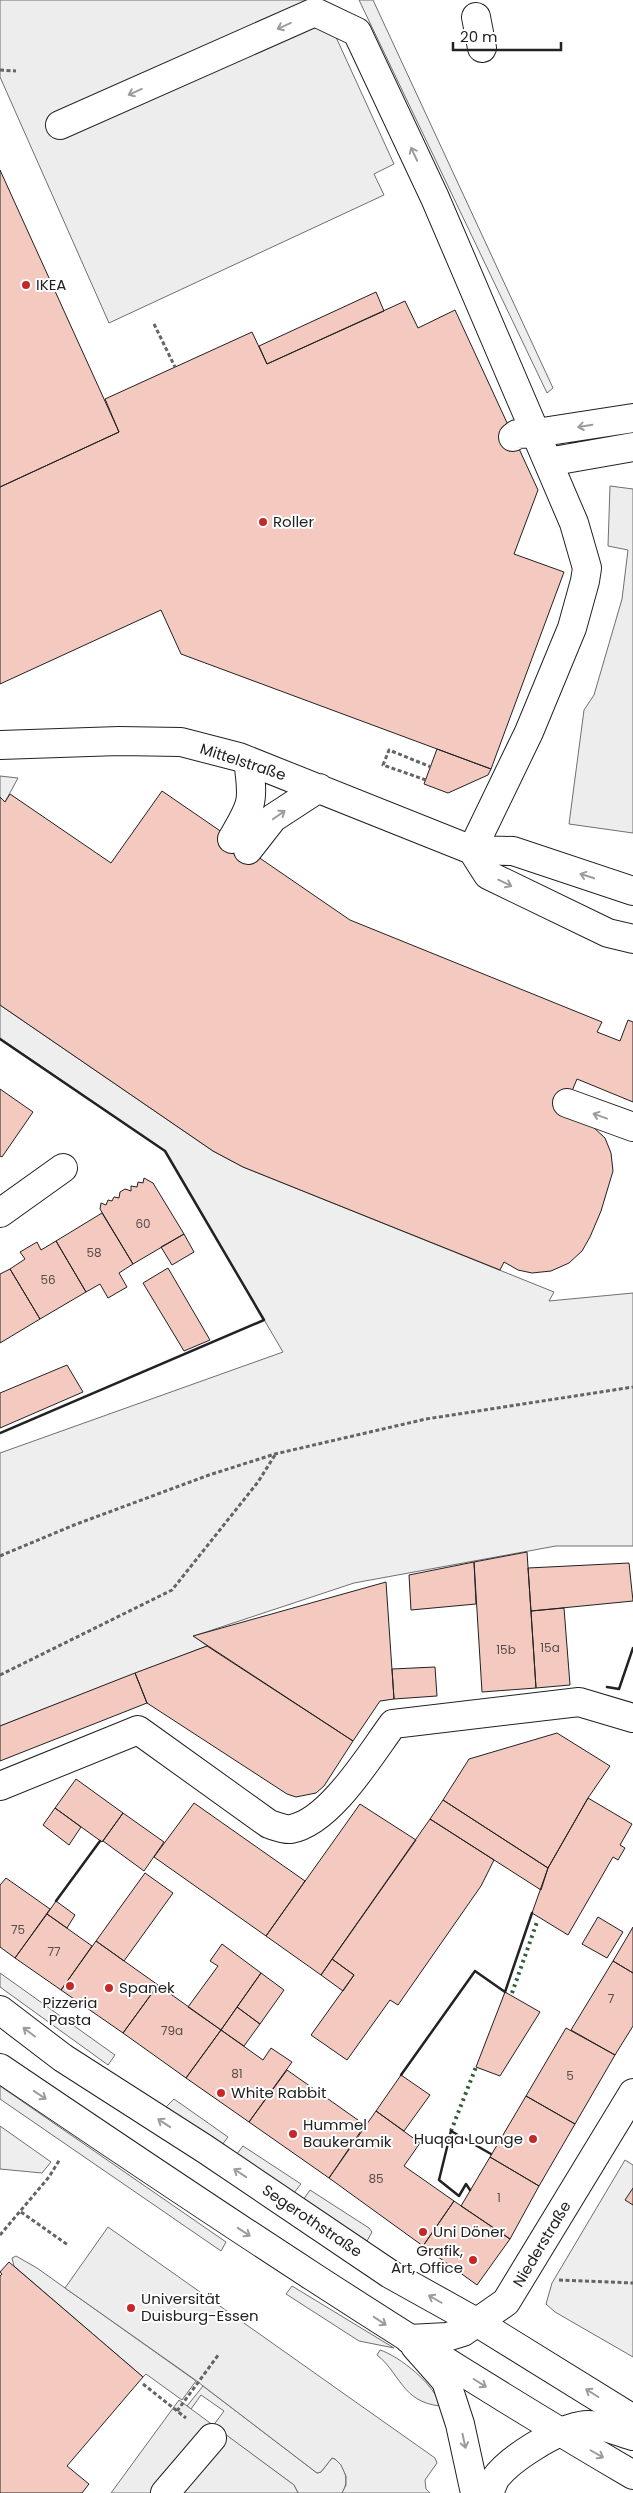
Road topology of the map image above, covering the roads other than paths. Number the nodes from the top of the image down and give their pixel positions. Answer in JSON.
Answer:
{"nodes":[{"id":1,"x":317,"y":6,"type":"edge"},
{"id":2,"x":476,"y":17,"type":"dead end"},
{"id":3,"x":482,"y":48,"type":"dead end"},
{"id":4,"x":60,"y":125,"type":"dead end"},
{"id":5,"x":633,"y":418,"type":"edge"},
{"id":6,"x":524,"y":435,"type":"junction"},
{"id":7,"x":633,"y":447,"type":"edge"},
{"id":8,"x":548,"y":462,"type":"junction"},
{"id":9,"x":0,"y":746,"type":"edge"},
{"id":10,"x":248,"y":761,"type":"junction"},
{"id":11,"x":319,"y":788,"type":"junction"},
{"id":12,"x":472,"y":850,"type":"junction"},
{"id":13,"x":633,"y":891,"type":"edge"},
{"id":14,"x":621,"y":936,"type":"edge"},
{"id":15,"x":633,"y":947,"type":"edge"},
{"id":16,"x":567,"y":1103,"type":"dead end"},
{"id":17,"x":633,"y":1127,"type":"edge"},
{"id":18,"x":63,"y":1168,"type":"dead end"},
{"id":19,"x":0,"y":1213,"type":"edge"},
{"id":20,"x":631,"y":1710,"type":"edge"},
{"id":21,"x":0,"y":1786,"type":"edge"},
{"id":22,"x":0,"y":2010,"type":"edge"},
{"id":23,"x":0,"y":2068,"type":"edge"},
{"id":24,"x":633,"y":2093,"type":"edge"},
{"id":25,"x":626,"y":2123,"type":"edge"},
{"id":26,"x":478,"y":2324,"type":"junction"},
{"id":27,"x":409,"y":2340,"type":"junction"},
{"id":28,"x":633,"y":2419,"type":"edge"},
{"id":29,"x":561,"y":2433,"type":"junction"},
{"id":30,"x":633,"y":2436,"type":"edge"},
{"id":31,"x":212,"y":2438,"type":"road end"},
{"id":32,"x":633,"y":2475,"type":"edge"},
{"id":33,"x":165,"y":2493,"type":"edge"},
{"id":34,"x":475,"y":2493,"type":"edge"},
{"id":35,"x":489,"y":2493,"type":"edge"}],
"edges":[{"from":1,"to":4,"type":"main road","one_way":true},
{"from":6,"to":1,"type":"main road","one_way":true},
{"from":2,"to":3,"type":"main road"},
{"from":5,"to":6,"type":"main road","one_way":true},
{"from":6,"to":8,"type":"main road"},
{"from":7,"to":8,"type":"main road"},
{"from":8,"to":12,"type":"main road"},
{"from":9,"to":10,"type":"main road","name":"Mittelstraße"},
{"from":10,"to":11,"type":"main road","name":"Mittelstraße"},
{"from":10,"to":11,"type":"main road","one_way":true},
{"from":11,"to":12,"type":"main road","name":"Mittelstraße"},
{"from":13,"to":12,"type":"main road","name":"Mittelstraße","one_way":true},
{"from":12,"to":14,"type":"main road","one_way":true},
{"from":14,"to":15,"type":"main road"},
{"from":17,"to":16,"type":"main road","one_way":true},
{"from":18,"to":19,"type":"main road"},
{"from":20,"to":21,"type":"main road"},
{"from":26,"to":22,"type":"main road","name":"Segerothstraße","one_way":true},
{"from":23,"to":27,"type":"main road","one_way":true},
{"from":24,"to":25,"type":"main road","name":"Niederstraße"},
{"from":25,"to":26,"type":"main road","name":"Niederstraße"},
{"from":26,"to":27,"type":"main road","name":"Niederstraße"},
{"from":28,"to":26,"type":"main road","name":"Segerothstraße","one_way":true},
{"from":27,"to":29,"type":"main road","one_way":true},
{"from":27,"to":34,"type":"main road","one_way":true},
{"from":29,"to":30,"type":"main road"},
{"from":29,"to":32,"type":"main road","one_way":true},
{"from":29,"to":35,"type":"main road"},
{"from":31,"to":33,"type":"main road"}]}
